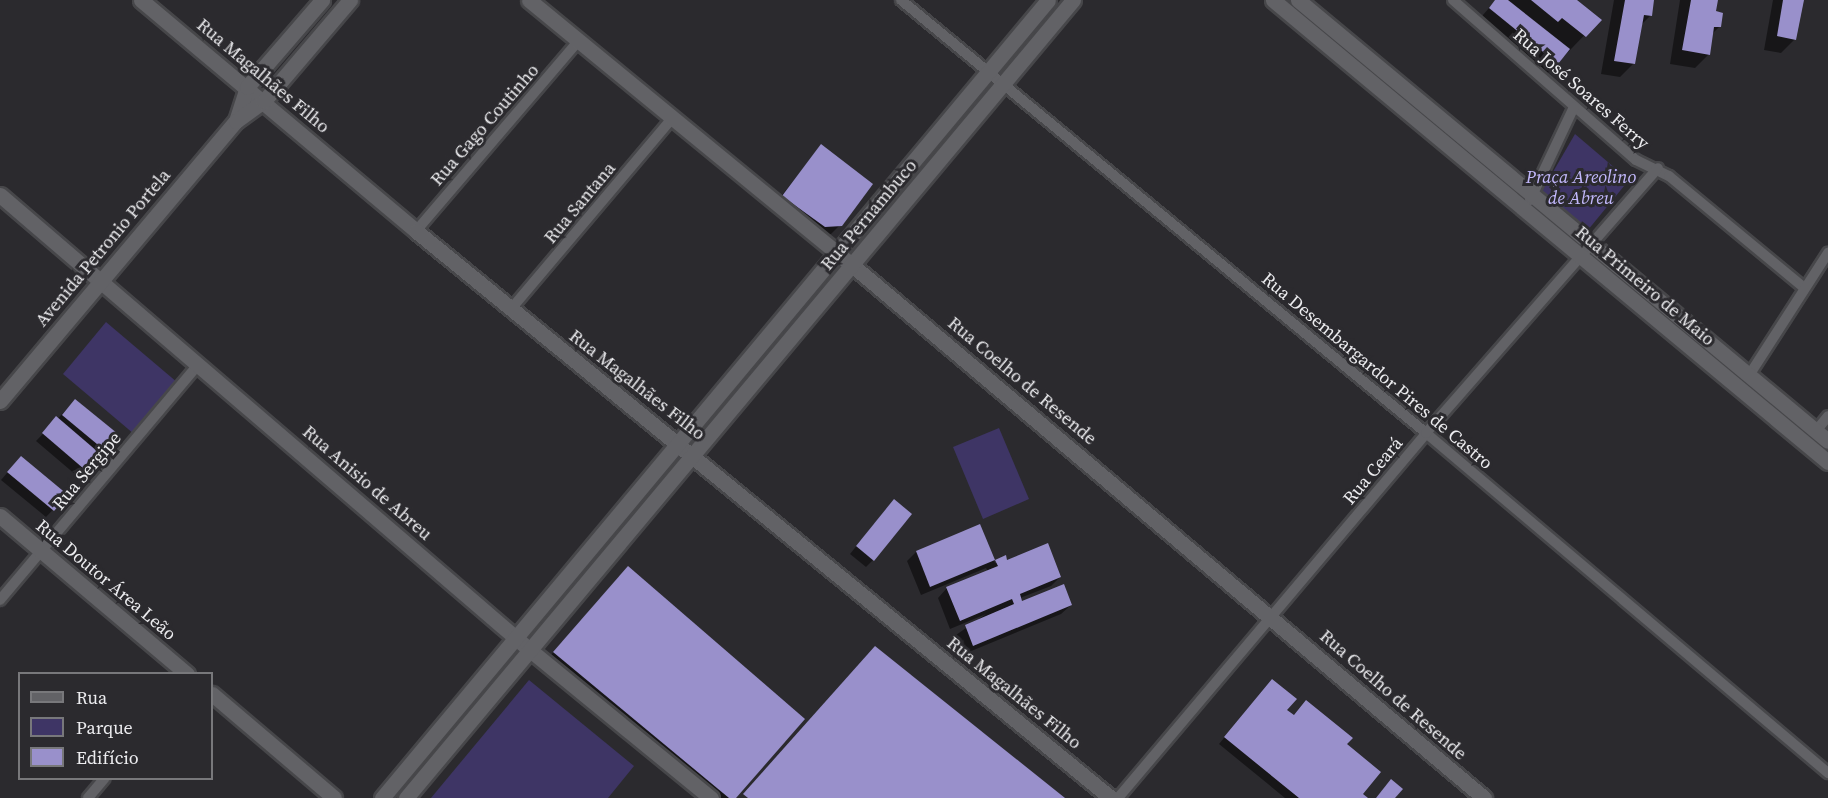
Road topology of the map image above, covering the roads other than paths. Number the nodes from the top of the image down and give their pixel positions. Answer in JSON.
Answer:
{"nodes":[{"id":1,"x":322,"y":0,"type":"edge"},
{"id":2,"x":350,"y":0,"type":"edge"},
{"id":3,"x":529,"y":0,"type":"edge"},
{"id":4,"x":901,"y":0,"type":"edge"},
{"id":5,"x":1048,"y":0,"type":"edge"},
{"id":6,"x":1073,"y":0,"type":"edge"},
{"id":7,"x":1273,"y":0,"type":"edge"},
{"id":8,"x":1298,"y":0,"type":"edge"},
{"id":9,"x":1453,"y":0,"type":"edge"},
{"id":10,"x":152,"y":3,"type":"edge"},
{"id":11,"x":579,"y":40,"type":"junction"},
{"id":12,"x":989,"y":71,"type":"junction"},
{"id":13,"x":1004,"y":84,"type":"junction"},
{"id":14,"x":247,"y":87,"type":"junction"},
{"id":15,"x":264,"y":101,"type":"junction"},
{"id":16,"x":1574,"y":107,"type":"junction"},
{"id":17,"x":674,"y":117,"type":"junction"},
{"id":18,"x":236,"y":121,"type":"junction"},
{"id":19,"x":1658,"y":168,"type":"junction"},
{"id":20,"x":1532,"y":194,"type":"junction"},
{"id":21,"x":0,"y":195,"type":"edge"},
{"id":22,"x":1526,"y":212,"type":"junction"},
{"id":23,"x":416,"y":231,"type":"junction"},
{"id":24,"x":1591,"y":243,"type":"junction"},
{"id":25,"x":836,"y":252,"type":"junction"},
{"id":26,"x":1828,"y":253,"type":"edge"},
{"id":27,"x":1580,"y":257,"type":"junction"},
{"id":28,"x":852,"y":265,"type":"junction"},
{"id":29,"x":102,"y":280,"type":"junction"},
{"id":30,"x":1803,"y":287,"type":"junction"},
{"id":31,"x":511,"y":309,"type":"junction"},
{"id":32,"x":199,"y":364,"type":"junction"},
{"id":33,"x":1748,"y":377,"type":"junction"},
{"id":34,"x":0,"y":400,"type":"edge"},
{"id":35,"x":1828,"y":416,"type":"edge"},
{"id":36,"x":1816,"y":432,"type":"junction"},
{"id":37,"x":1426,"y":433,"type":"junction"},
{"id":38,"x":1828,"y":441,"type":"edge"},
{"id":39,"x":678,"y":443,"type":"junction"},
{"id":40,"x":694,"y":455,"type":"junction"},
{"id":41,"x":1828,"y":462,"type":"edge"},
{"id":42,"x":0,"y":516,"type":"edge"},
{"id":43,"x":42,"y":550,"type":"junction"},
{"id":44,"x":0,"y":600,"type":"edge"},
{"id":45,"x":1273,"y":617,"type":"junction"},
{"id":46,"x":517,"y":637,"type":"junction"},
{"id":47,"x":530,"y":650,"type":"junction"},
{"id":48,"x":185,"y":672,"type":"edge"},
{"id":49,"x":213,"y":695,"type":"edge"},
{"id":50,"x":1828,"y":773,"type":"edge"},
{"id":51,"x":103,"y":780,"type":"edge"},
{"id":52,"x":88,"y":798,"type":"edge"},
{"id":53,"x":334,"y":798,"type":"edge"},
{"id":54,"x":382,"y":798,"type":"edge"},
{"id":55,"x":406,"y":798,"type":"edge"},
{"id":56,"x":711,"y":798,"type":"edge"},
{"id":57,"x":1111,"y":798,"type":"edge"},
{"id":58,"x":1118,"y":798,"type":"edge"},
{"id":59,"x":1484,"y":798,"type":"edge"}],
"edges":[{"from":1,"to":14,"type":"main road","name":"Avenida Petronio Portela"},
{"from":2,"to":15,"type":"main road","name":"Avenida Petronio Portela"},
{"from":3,"to":11,"type":"main road","name":"Rua Coelho de Resende"},
{"from":4,"to":12,"type":"street","name":"Rua Desembargardor Pires de Castro"},
{"from":5,"to":12,"type":"main road","name":"Rua Pernambuco"},
{"from":6,"to":13,"type":"main road","name":"Rua Pernambuco"},
{"from":7,"to":22,"type":"main road","name":"Rua Primeiro de Maio"},
{"from":8,"to":20,"type":"main road","name":"Rua Primeiro de Maio"},
{"from":9,"to":16,"type":"street","name":"Rua José Soares Ferry"},
{"from":10,"to":14,"type":"main road","name":"Rua Magalhães Filho"},
{"from":11,"to":17,"type":"main road","name":"Rua Coelho de Resende"},
{"from":11,"to":23,"type":"street","name":"Rua Gago Coutinho"},
{"from":12,"to":13,"type":"street","name":"Rua Desembargardor Pires de Castro"},
{"from":12,"to":25,"type":"main road","name":"Rua Pernambuco"},
{"from":13,"to":28,"type":"main road","name":"Rua Pernambuco"},
{"from":13,"to":37,"type":"street","name":"Rua Desembargardor Pires de Castro"},
{"from":14,"to":15,"type":"main road","name":"Rua Magalhães Filho"},
{"from":14,"to":18,"type":"main road","name":"Avenida Petronio Portela"},
{"from":15,"to":18,"type":"main road","name":"Avenida Petronio Portela"},
{"from":15,"to":23,"type":"main road","name":"Rua Magalhães Filho"},
{"from":16,"to":19,"type":"street","name":"Rua José Soares Ferry"},
{"from":16,"to":20,"type":"street"},
{"from":17,"to":25,"type":"main road","name":"Rua Coelho de Resende"},
{"from":17,"to":31,"type":"street","name":"Rua Santana"},
{"from":18,"to":29,"type":"main road","name":"Avenida Petronio Portela"},
{"from":19,"to":24,"type":"street","name":"Rua Ceará"},
{"from":19,"to":30,"type":"street","name":"Rua José Soares Ferry"},
{"from":20,"to":22,"type":"street"},
{"from":20,"to":24,"type":"main road","name":"Rua Primeiro de Maio"},
{"from":21,"to":29,"type":"main road","name":"Rua Anisio de Abreu"},
{"from":22,"to":27,"type":"main road","name":"Rua Primeiro de Maio"},
{"from":23,"to":31,"type":"main road","name":"Rua Magalhães Filho"},
{"from":24,"to":27,"type":"street","name":"Rua Ceará"},
{"from":24,"to":33,"type":"main road","name":"Rua Primeiro de Maio"},
{"from":25,"to":28,"type":"main road","name":"Rua Coelho de Resende"},
{"from":25,"to":39,"type":"main road","name":"Rua Pernambuco"},
{"from":26,"to":30,"type":"street"},
{"from":27,"to":37,"type":"street","name":"Rua Ceará"},
{"from":27,"to":41,"type":"main road","name":"Rua Primeiro de Maio"},
{"from":28,"to":40,"type":"main road","name":"Rua Pernambuco"},
{"from":28,"to":45,"type":"main road","name":"Rua Coelho de Resende"},
{"from":29,"to":32,"type":"main road","name":"Rua Anisio de Abreu"},
{"from":29,"to":34,"type":"main road","name":"Avenida Petronio Portela"},
{"from":30,"to":33,"type":"street"},
{"from":31,"to":39,"type":"main road","name":"Rua Magalhães Filho"},
{"from":32,"to":43,"type":"street","name":"Rua Sergipe"},
{"from":32,"to":46,"type":"main road","name":"Rua Anisio de Abreu"},
{"from":33,"to":36,"type":"main road","name":"Rua Primeiro de Maio"},
{"from":35,"to":36,"type":"street"},
{"from":36,"to":38,"type":"main road","name":"Rua Primeiro de Maio"},
{"from":37,"to":45,"type":"street","name":"Rua Ceará"},
{"from":37,"to":50,"type":"street","name":"Rua Desembargardor Pires de Castro"},
{"from":39,"to":40,"type":"main road","name":"Rua Magalhães Filho"},
{"from":39,"to":46,"type":"main road","name":"Rua Pernambuco"},
{"from":40,"to":47,"type":"main road","name":"Rua Pernambuco"},
{"from":40,"to":57,"type":"main road","name":"Rua Magalhães Filho"},
{"from":42,"to":43,"type":"main road","name":"Rua Doutor Área Leão"},
{"from":43,"to":44,"type":"street","name":"Rua Sergipe"},
{"from":43,"to":48,"type":"main road","name":"Rua Doutor Área Leão"},
{"from":45,"to":58,"type":"street","name":"Rua Ceará"},
{"from":45,"to":59,"type":"main road","name":"Rua Coelho de Resende"},
{"from":46,"to":47,"type":"main road","name":"Rua Anisio de Abreu"},
{"from":46,"to":54,"type":"main road","name":"Rua Pernambuco"},
{"from":47,"to":55,"type":"main road","name":"Rua Pernambuco"},
{"from":47,"to":56,"type":"main road","name":"Rua Anisio de Abreu"},
{"from":49,"to":53,"type":"main road"},
{"from":51,"to":52,"type":"street"}]}
